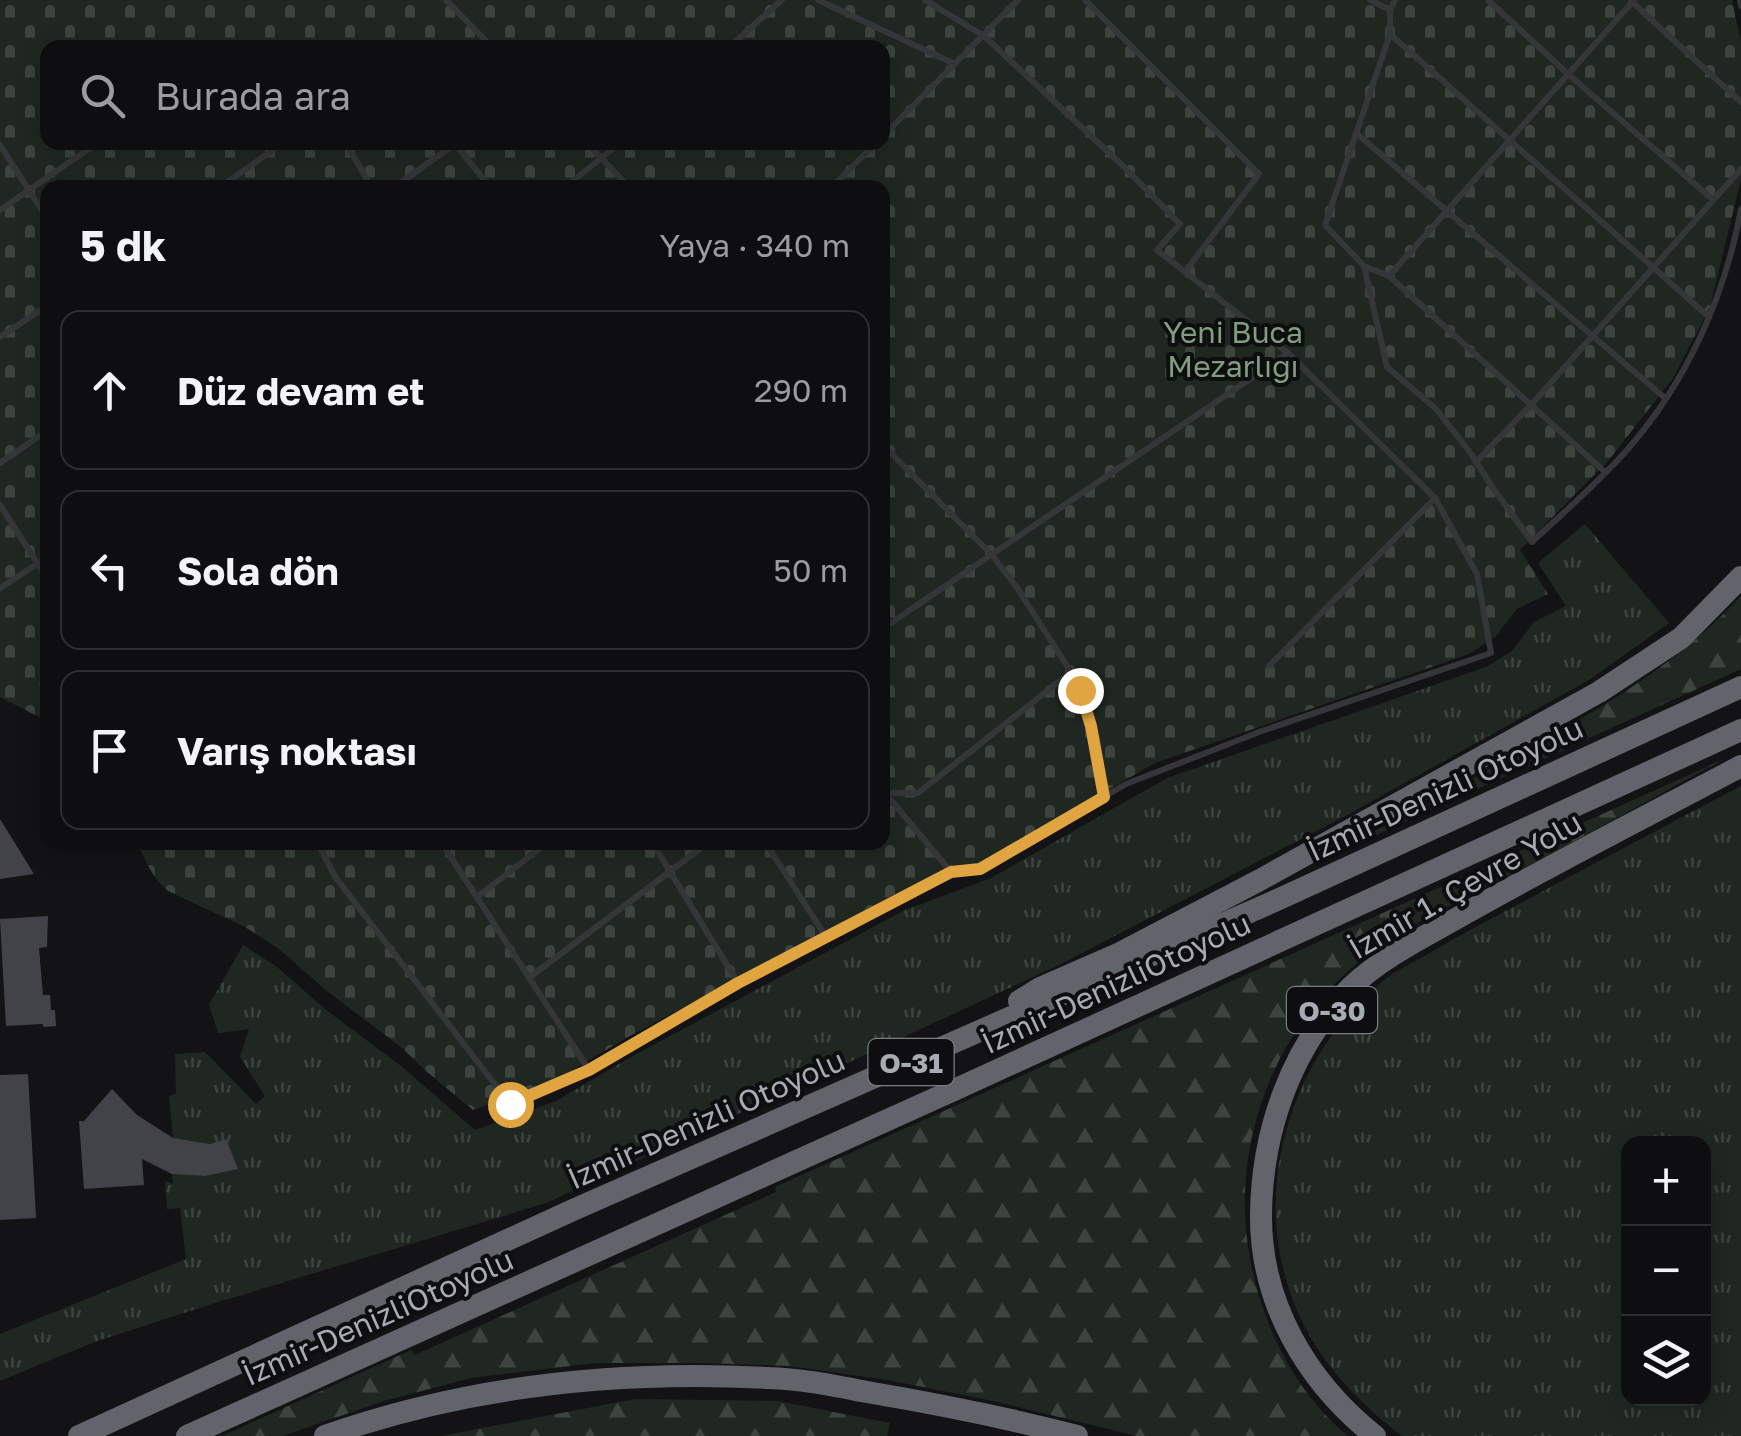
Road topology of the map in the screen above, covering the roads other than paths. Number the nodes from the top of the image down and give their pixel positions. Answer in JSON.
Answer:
{"nodes":[{"id":1,"x":446,"y":0,"type":"edge"},
{"id":2,"x":782,"y":0,"type":"edge"},
{"id":3,"x":818,"y":0,"type":"edge"},
{"id":4,"x":925,"y":0,"type":"edge"},
{"id":5,"x":1018,"y":0,"type":"edge"},
{"id":6,"x":1086,"y":0,"type":"edge"},
{"id":7,"x":1370,"y":0,"type":"edge"},
{"id":8,"x":1394,"y":0,"type":"edge"},
{"id":9,"x":1488,"y":0,"type":"edge"},
{"id":10,"x":1632,"y":1,"type":"edge"},
{"id":11,"x":1390,"y":10,"type":"junction"},
{"id":12,"x":1390,"y":34,"type":"junction"},
{"id":13,"x":984,"y":36,"type":"junction"},
{"id":14,"x":484,"y":40,"type":"edge"},
{"id":15,"x":737,"y":40,"type":"edge"},
{"id":16,"x":956,"y":64,"type":"junction"},
{"id":17,"x":1568,"y":74,"type":"junction"},
{"id":18,"x":1741,"y":102,"type":"edge"},
{"id":19,"x":890,"y":128,"type":"edge"},
{"id":20,"x":1356,"y":133,"type":"junction"},
{"id":21,"x":1510,"y":140,"type":"junction"},
{"id":22,"x":0,"y":146,"type":"edge"},
{"id":23,"x":87,"y":150,"type":"edge"},
{"id":24,"x":273,"y":150,"type":"edge"},
{"id":25,"x":350,"y":150,"type":"edge"},
{"id":26,"x":447,"y":150,"type":"edge"},
{"id":27,"x":460,"y":150,"type":"edge"},
{"id":28,"x":594,"y":150,"type":"edge"},
{"id":29,"x":611,"y":150,"type":"edge"},
{"id":30,"x":868,"y":150,"type":"edge"},
{"id":31,"x":602,"y":158,"type":"junction"},
{"id":32,"x":1741,"y":169,"type":"edge"},
{"id":33,"x":43,"y":180,"type":"edge"},
{"id":34,"x":231,"y":180,"type":"edge"},
{"id":35,"x":367,"y":180,"type":"edge"},
{"id":36,"x":404,"y":180,"type":"edge"},
{"id":37,"x":484,"y":180,"type":"edge"},
{"id":38,"x":574,"y":180,"type":"edge"},
{"id":39,"x":623,"y":180,"type":"edge"},
{"id":40,"x":840,"y":180,"type":"edge"},
{"id":41,"x":40,"y":182,"type":"edge"},
{"id":42,"x":28,"y":190,"type":"junction"},
{"id":43,"x":1712,"y":199,"type":"junction"},
{"id":44,"x":40,"y":208,"type":"edge"},
{"id":45,"x":1741,"y":209,"type":"edge"},
{"id":46,"x":0,"y":210,"type":"edge"},
{"id":47,"x":1446,"y":211,"type":"junction"},
{"id":48,"x":1364,"y":266,"type":"junction"},
{"id":49,"x":1652,"y":267,"type":"junction"},
{"id":50,"x":1186,"y":272,"type":"junction"},
{"id":51,"x":1389,"y":276,"type":"junction"},
{"id":52,"x":40,"y":310,"type":"edge"},
{"id":53,"x":1709,"y":317,"type":"junction"},
{"id":54,"x":0,"y":336,"type":"edge"},
{"id":55,"x":1592,"y":336,"type":"junction"},
{"id":56,"x":1288,"y":353,"type":"junction"},
{"id":57,"x":1665,"y":398,"type":"junction"},
{"id":58,"x":1531,"y":404,"type":"junction"},
{"id":59,"x":40,"y":436,"type":"edge"},
{"id":60,"x":890,"y":452,"type":"edge"},
{"id":61,"x":1476,"y":462,"type":"junction"},
{"id":62,"x":0,"y":463,"type":"edge"},
{"id":63,"x":1605,"y":472,"type":"junction"},
{"id":64,"x":1435,"y":498,"type":"junction"},
{"id":65,"x":0,"y":505,"type":"edge"},
{"id":66,"x":992,"y":555,"type":"junction"},
{"id":67,"x":40,"y":562,"type":"edge"},
{"id":68,"x":37,"y":564,"type":"junction"},
{"id":69,"x":40,"y":568,"type":"edge"},
{"id":70,"x":1741,"y":577,"type":"edge"},
{"id":71,"x":0,"y":588,"type":"edge"},
{"id":72,"x":890,"y":624,"type":"edge"},
{"id":73,"x":1269,"y":666,"type":"dead end"},
{"id":74,"x":1071,"y":672,"type":"junction"},
{"id":75,"x":1741,"y":686,"type":"edge"},
{"id":76,"x":1741,"y":730,"type":"edge"},
{"id":77,"x":1741,"y":766,"type":"edge"},
{"id":78,"x":890,"y":791,"type":"edge"},
{"id":79,"x":890,"y":797,"type":"edge"},
{"id":80,"x":1104,"y":797,"type":"junction"},
{"id":81,"x":321,"y":850,"type":"edge"},
{"id":82,"x":445,"y":850,"type":"edge"},
{"id":83,"x":538,"y":850,"type":"edge"},
{"id":84,"x":656,"y":850,"type":"edge"},
{"id":85,"x":699,"y":850,"type":"edge"},
{"id":86,"x":769,"y":850,"type":"edge"},
{"id":87,"x":951,"y":872,"type":"junction"},
{"id":88,"x":669,"y":873,"type":"junction"},
{"id":89,"x":477,"y":897,"type":"junction"},
{"id":90,"x":826,"y":937,"type":"junction"},
{"id":91,"x":530,"y":977,"type":"junction"},
{"id":92,"x":738,"y":983,"type":"junction"},
{"id":93,"x":940,"y":1050,"type":"junction"},
{"id":94,"x":589,"y":1070,"type":"junction"},
{"id":95,"x":80,"y":1436,"type":"edge"},
{"id":96,"x":187,"y":1436,"type":"edge"},
{"id":97,"x":324,"y":1436,"type":"edge"},
{"id":98,"x":1077,"y":1436,"type":"edge"},
{"id":99,"x":1375,"y":1436,"type":"edge"}],
"edges":[{"from":1,"to":14,"type":"lane"},
{"from":2,"to":15,"type":"lane"},
{"from":3,"to":16,"type":"lane"},
{"from":4,"to":13,"type":"lane"},
{"from":5,"to":13,"type":"lane"},
{"from":6,"to":50,"type":"lane"},
{"from":7,"to":11,"type":"lane"},
{"from":8,"to":11,"type":"lane"},
{"from":9,"to":17,"type":"lane"},
{"from":10,"to":17,"type":"lane"},
{"from":10,"to":18,"type":"lane"},
{"from":11,"to":12,"type":"lane"},
{"from":12,"to":20,"type":"lane"},
{"from":12,"to":21,"type":"lane"},
{"from":13,"to":16,"type":"lane"},
{"from":13,"to":50,"type":"lane"},
{"from":16,"to":19,"type":"lane"},
{"from":17,"to":21,"type":"lane"},
{"from":17,"to":43,"type":"lane"},
{"from":20,"to":47,"type":"lane"},
{"from":20,"to":48,"type":"lane"},
{"from":21,"to":47,"type":"lane"},
{"from":21,"to":49,"type":"lane"},
{"from":22,"to":42,"type":"lane"},
{"from":23,"to":33,"type":"lane"},
{"from":24,"to":34,"type":"lane"},
{"from":25,"to":35,"type":"lane"},
{"from":26,"to":36,"type":"lane"},
{"from":27,"to":37,"type":"lane"},
{"from":28,"to":31,"type":"lane"},
{"from":29,"to":31,"type":"lane"},
{"from":30,"to":40,"type":"lane"},
{"from":31,"to":38,"type":"lane"},
{"from":31,"to":39,"type":"lane"},
{"from":32,"to":43,"type":"lane"},
{"from":41,"to":42,"type":"lane"},
{"from":42,"to":44,"type":"lane"},
{"from":42,"to":46,"type":"lane"},
{"from":43,"to":49,"type":"lane"},
{"from":45,"to":53,"type":"lane"},
{"from":47,"to":51,"type":"lane"},
{"from":47,"to":55,"type":"lane"},
{"from":48,"to":51,"type":"lane"},
{"from":48,"to":61,"type":"lane"},
{"from":49,"to":53,"type":"lane"},
{"from":49,"to":55,"type":"lane"},
{"from":50,"to":56,"type":"lane"},
{"from":51,"to":58,"type":"lane"},
{"from":52,"to":54,"type":"lane"},
{"from":53,"to":57,"type":"lane"},
{"from":55,"to":57,"type":"lane"},
{"from":55,"to":58,"type":"lane"},
{"from":56,"to":64,"type":"lane"},
{"from":56,"to":66,"type":"lane"},
{"from":57,"to":63,"type":"lane"},
{"from":58,"to":61,"type":"lane"},
{"from":58,"to":63,"type":"lane"},
{"from":59,"to":62,"type":"lane"},
{"from":60,"to":66,"type":"lane"},
{"from":61,"to":63,"type":"lane"},
{"from":64,"to":73,"type":"lane"},
{"from":64,"to":80,"type":"lane"},
{"from":65,"to":68,"type":"lane"},
{"from":66,"to":72,"type":"lane"},
{"from":66,"to":74,"type":"lane"},
{"from":67,"to":68,"type":"lane"},
{"from":68,"to":69,"type":"lane"},
{"from":68,"to":71,"type":"lane"},
{"from":70,"to":93,"type":"highway"},
{"from":74,"to":78,"type":"lane"},
{"from":74,"to":80,"type":"lane"},
{"from":75,"to":93,"type":"highway","name":"İzmir-Denizli Otoyolu","number":"O-31"},
{"from":76,"to":96,"type":"highway","name":"İzmir-DenizliOtoyolu","number":"O-31"},
{"from":77,"to":99,"type":"highway","name":"İzmir 1. Çevre Yolu","number":"O-30"},
{"from":79,"to":87,"type":"lane"},
{"from":80,"to":87,"type":"lane"},
{"from":81,"to":94,"type":"lane"},
{"from":82,"to":89,"type":"lane"},
{"from":83,"to":89,"type":"lane"},
{"from":84,"to":88,"type":"lane"},
{"from":85,"to":88,"type":"lane"},
{"from":86,"to":90,"type":"lane"},
{"from":87,"to":90,"type":"lane"},
{"from":88,"to":91,"type":"lane"},
{"from":88,"to":92,"type":"lane"},
{"from":89,"to":91,"type":"lane"},
{"from":90,"to":92,"type":"lane"},
{"from":91,"to":94,"type":"lane"},
{"from":92,"to":94,"type":"lane"},
{"from":93,"to":95,"type":"highway","name":"İzmir-Denizli Otoyolu","number":"O-31"},
{"from":97,"to":98,"type":"highway"}]}
